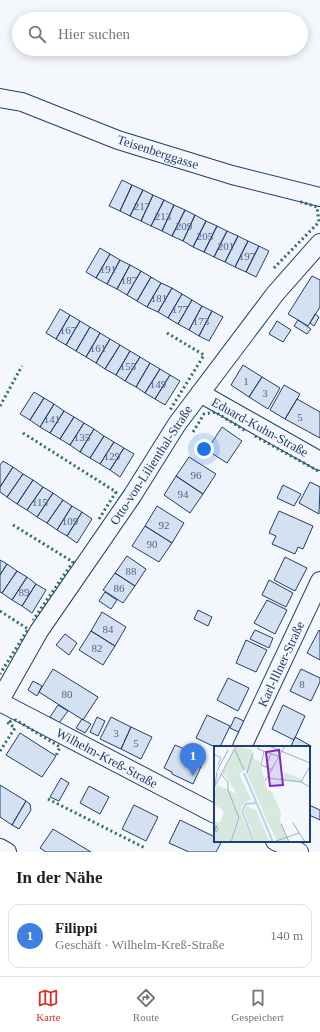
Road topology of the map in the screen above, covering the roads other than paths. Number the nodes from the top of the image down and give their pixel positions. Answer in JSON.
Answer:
{"nodes":[{"id":1,"x":0,"y":98,"type":"edge"},
{"id":2,"x":320,"y":198,"type":"edge"},
{"id":3,"x":319,"y":245,"type":"edge"},
{"id":4,"x":200,"y":393,"type":"junction"},
{"id":5,"x":320,"y":461,"type":"edge"},
{"id":6,"x":320,"y":581,"type":"edge"},
{"id":7,"x":0,"y":701,"type":"edge"},
{"id":8,"x":242,"y":746,"type":"edge"},
{"id":9,"x":214,"y":810,"type":"edge"},
{"id":10,"x":277,"y":842,"type":"edge"},
{"id":11,"x":0,"y":848,"type":"edge"},
{"id":12,"x":7,"y":852,"type":"edge"},
{"id":13,"x":299,"y":852,"type":"edge"}],
"edges":[{"from":1,"to":2,"type":"street","name":"Teisenberggasse"},
{"from":3,"to":4,"type":"street","name":"Otto-von-Lilienthal-Straße"},
{"from":4,"to":5,"type":"street","name":"Eduard-Kuhn-Straße"},
{"from":4,"to":7,"type":"street","name":"Otto-von-Lilienthal-Straße"},
{"from":6,"to":8,"type":"street","name":"Karl-Illner-Straße"},
{"from":7,"to":9,"type":"street","name":"Wilhelm-Kreß-Straße"},
{"from":10,"to":13,"type":"street"},
{"from":11,"to":12,"type":"street"}]}
